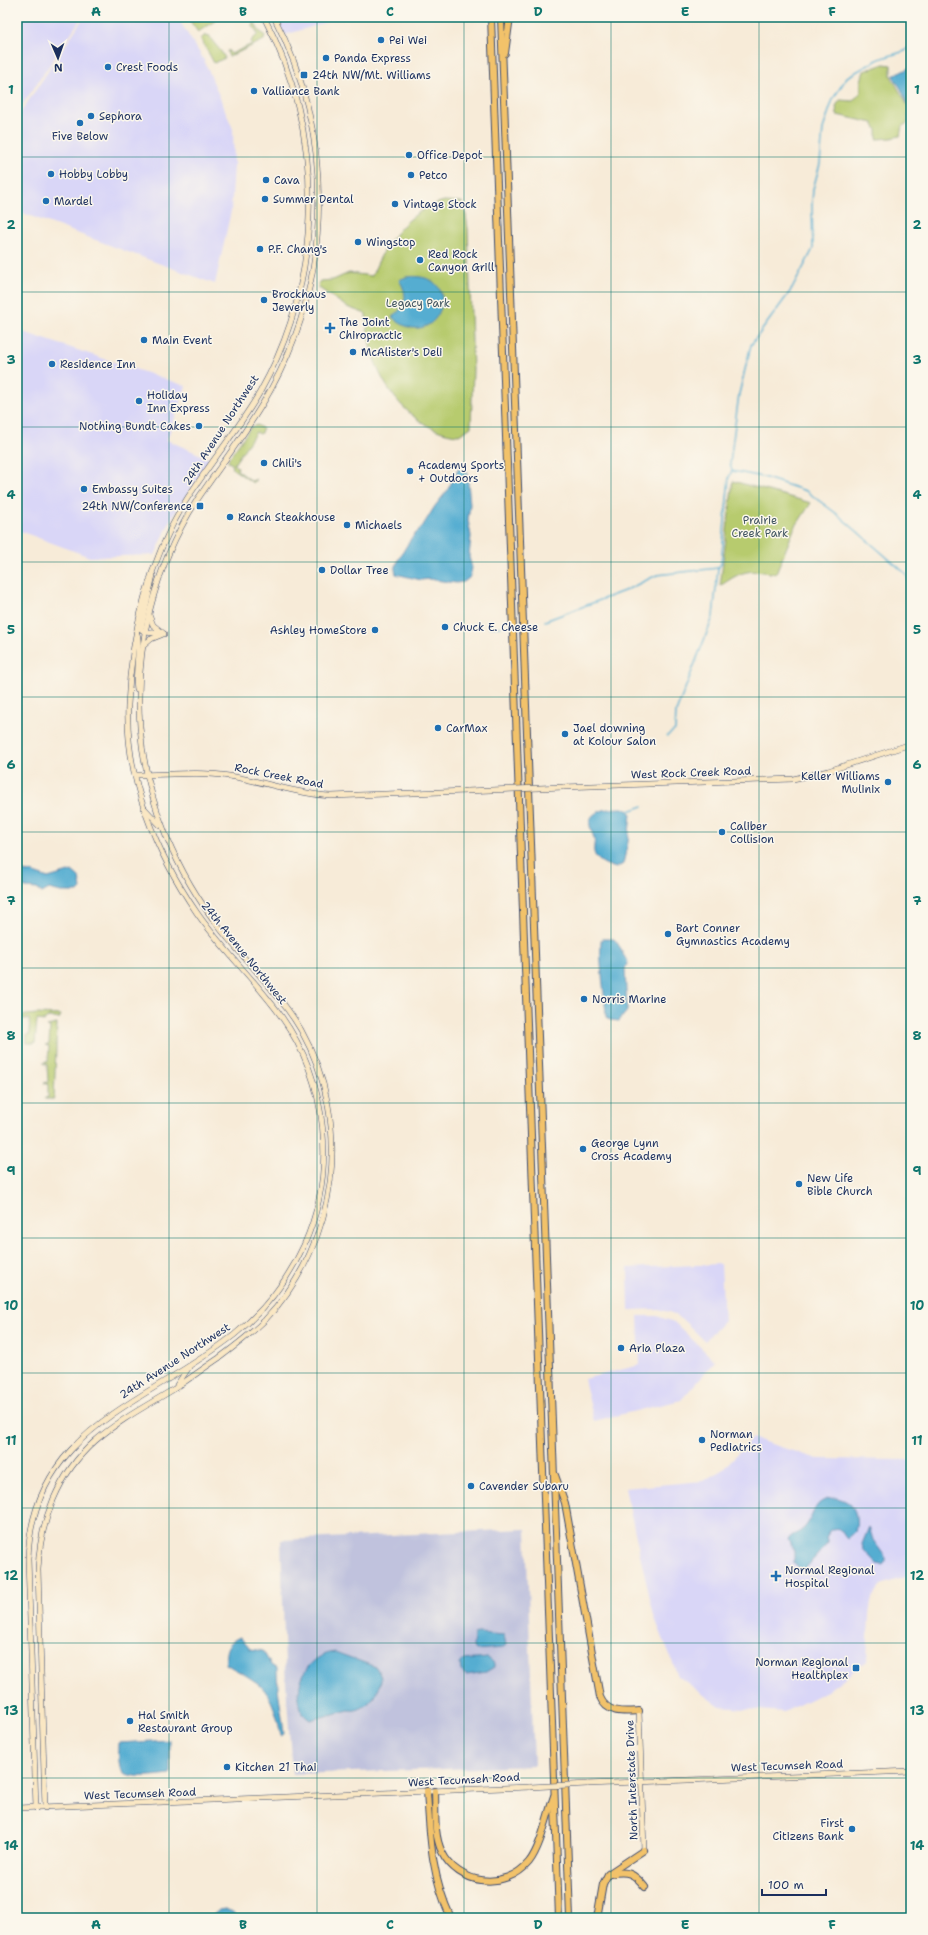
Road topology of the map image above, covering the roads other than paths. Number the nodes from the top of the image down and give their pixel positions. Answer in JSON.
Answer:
{"nodes":[{"id":1,"x":264,"y":17,"type":"edge"},
{"id":2,"x":274,"y":17,"type":"edge"},
{"id":3,"x":491,"y":17,"type":"edge"},
{"id":4,"x":501,"y":17,"type":"edge"},
{"id":5,"x":510,"y":17,"type":"edge"},
{"id":6,"x":503,"y":70,"type":"junction"},
{"id":7,"x":154,"y":568,"type":"junction"},
{"id":8,"x":149,"y":614,"type":"junction"},
{"id":9,"x":136,"y":632,"type":"junction"},
{"id":10,"x":145,"y":632,"type":"junction"},
{"id":11,"x":164,"y":634,"type":"junction"},
{"id":12,"x":143,"y":646,"type":"junction"},
{"id":13,"x":139,"y":703,"type":"junction"},
{"id":14,"x":911,"y":744,"type":"edge"},
{"id":15,"x":135,"y":775,"type":"junction"},
{"id":16,"x":147,"y":775,"type":"junction"},
{"id":17,"x":467,"y":791,"type":"joint"},
{"id":18,"x":144,"y":808,"type":"junction"},
{"id":19,"x":162,"y":827,"type":"junction"},
{"id":20,"x":191,"y":1364,"type":"junction"},
{"id":21,"x":175,"y":1388,"type":"junction"},
{"id":22,"x":553,"y":1468,"type":"junction"},
{"id":23,"x":639,"y":1711,"type":"joint"},
{"id":24,"x":911,"y":1771,"type":"edge"},
{"id":25,"x":642,"y":1782,"type":"junction"},
{"id":26,"x":428,"y":1791,"type":"junction"},
{"id":27,"x":435,"y":1791,"type":"junction"},
{"id":28,"x":555,"y":1793,"type":"junction"},
{"id":29,"x":17,"y":1808,"type":"edge"},
{"id":30,"x":36,"y":1808,"type":"junction"},
{"id":31,"x":45,"y":1808,"type":"junction"},
{"id":32,"x":644,"y":1850,"type":"joint"},
{"id":33,"x":608,"y":1874,"type":"junction"},
{"id":34,"x":645,"y":1887,"type":"dead end"},
{"id":35,"x":451,"y":1918,"type":"edge"},
{"id":36,"x":559,"y":1918,"type":"edge"},
{"id":37,"x":570,"y":1918,"type":"edge"},
{"id":38,"x":597,"y":1918,"type":"edge"}],
"edges":[{"from":1,"to":7,"type":"main road","name":"24th Avenue Northwest"},
{"from":2,"to":8,"type":"main road","name":"24th Avenue Northwest"},
{"from":3,"to":28,"type":"highway"},
{"from":4,"to":6,"type":"highway"},
{"from":5,"to":6,"type":"highway"},
{"from":6,"to":22,"type":"highway"},
{"from":7,"to":9,"type":"main road","name":"24th Avenue Northwest"},
{"from":7,"to":10,"type":"main road"},
{"from":8,"to":10,"type":"main road","name":"24th Avenue Northwest"},
{"from":8,"to":11,"type":"main road"},
{"from":9,"to":13,"type":"main road"},
{"from":9,"to":15,"type":"main road","name":"24th Avenue Northwest"},
{"from":10,"to":11,"type":"main road"},
{"from":10,"to":12,"type":"main road","name":"24th Avenue Northwest"},
{"from":11,"to":12,"type":"main road"},
{"from":12,"to":13,"type":"main road","name":"24th Avenue Northwest"},
{"from":13,"to":16,"type":"main road","name":"24th Avenue Northwest"},
{"from":14,"to":17,"type":"main road","name":"West Rock Creek Road","bridge":true},
{"from":15,"to":16,"type":"main road","name":"Rock Creek Road"},
{"from":15,"to":18,"type":"main road","name":"24th Avenue Northwest"},
{"from":16,"to":17,"type":"main road","name":"Rock Creek Road"},
{"from":16,"to":19,"type":"main road","name":"24th Avenue Northwest"},
{"from":18,"to":19,"type":"main road"},
{"from":18,"to":20,"type":"main road","name":"24th Avenue Northwest"},
{"from":19,"to":21,"type":"main road","name":"24th Avenue Northwest"},
{"from":20,"to":21,"type":"main road"},
{"from":20,"to":30,"type":"main road","name":"24th Avenue Northwest"},
{"from":21,"to":31,"type":"main road","name":"24th Avenue Northwest"},
{"from":22,"to":23,"type":"highway"},
{"from":22,"to":37,"type":"highway"},
{"from":23,"to":25,"type":"main road","name":"North Interstate Drive"},
{"from":24,"to":25,"type":"main road","name":"West Tecumseh Road"},
{"from":25,"to":27,"type":"main road","name":"West Tecumseh Road","bridge":true},
{"from":25,"to":32,"type":"main road","name":"North Interstate Drive"},
{"from":26,"to":27,"type":"main road","name":"West Tecumseh Road"},
{"from":26,"to":31,"type":"main road","name":"West Tecumseh Road"},
{"from":26,"to":35,"type":"highway"},
{"from":27,"to":28,"type":"highway"},
{"from":28,"to":36,"type":"highway"},
{"from":29,"to":30,"type":"main road","name":"West Tecumseh Road"},
{"from":30,"to":31,"type":"main road","name":"West Tecumseh Road"},
{"from":32,"to":33,"type":"highway"},
{"from":33,"to":34,"type":"highway"},
{"from":33,"to":38,"type":"highway"}]}
